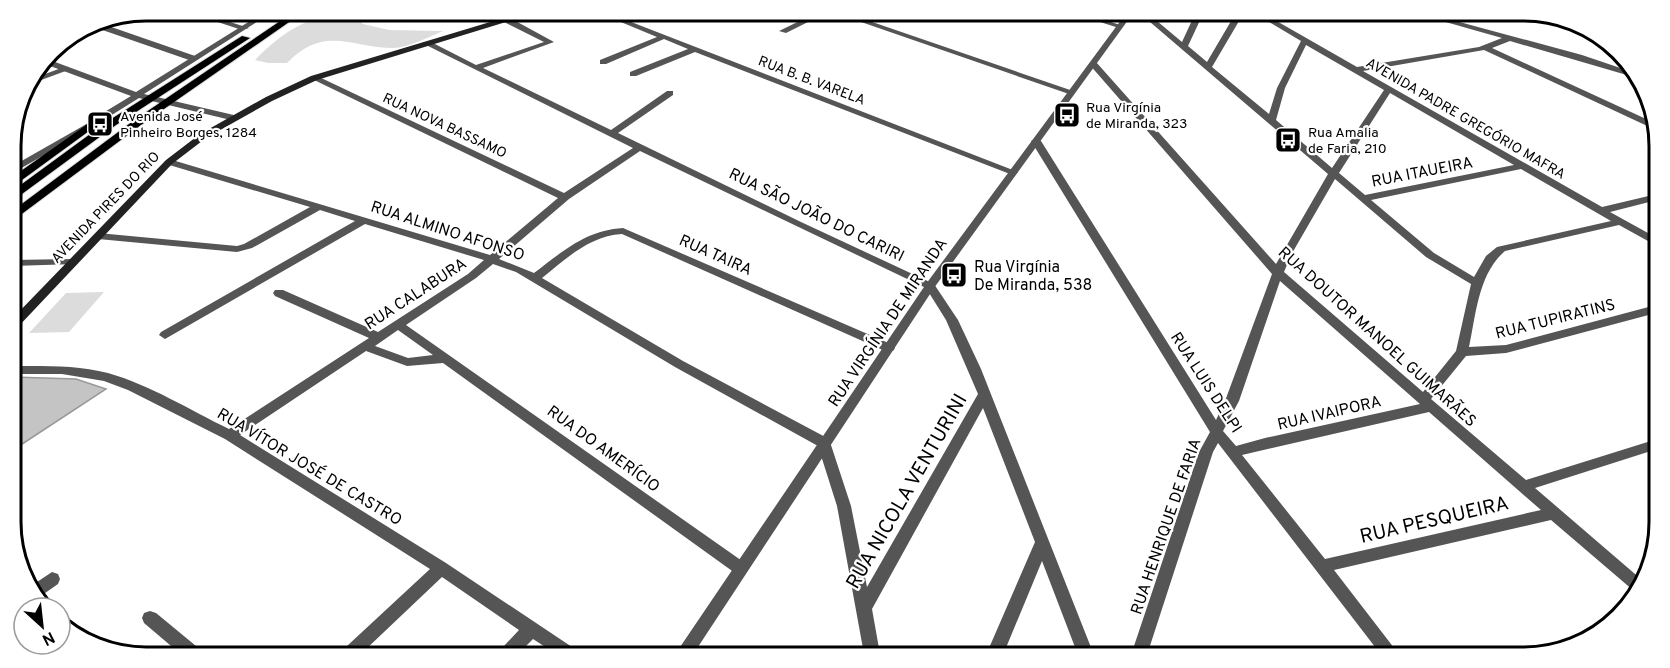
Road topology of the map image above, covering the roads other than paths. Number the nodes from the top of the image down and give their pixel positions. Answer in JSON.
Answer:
{"nodes":[{"id":1,"x":222,"y":21,"type":"edge"},
{"id":2,"x":256,"y":21,"type":"edge"},
{"id":3,"x":269,"y":21,"type":"edge"},
{"id":4,"x":287,"y":21,"type":"edge"},
{"id":5,"x":503,"y":21,"type":"edge"},
{"id":6,"x":509,"y":21,"type":"edge"},
{"id":7,"x":622,"y":21,"type":"edge"},
{"id":8,"x":804,"y":21,"type":"edge"},
{"id":9,"x":863,"y":21,"type":"edge"},
{"id":10,"x":1102,"y":21,"type":"edge"},
{"id":11,"x":1123,"y":21,"type":"edge"},
{"id":12,"x":1153,"y":21,"type":"edge"},
{"id":13,"x":1196,"y":21,"type":"edge"},
{"id":14,"x":1235,"y":21,"type":"edge"},
{"id":15,"x":1272,"y":21,"type":"edge"},
{"id":16,"x":1447,"y":21,"type":"edge"},
{"id":17,"x":1119,"y":26,"type":"junction"},
{"id":18,"x":106,"y":28,"type":"edge"},
{"id":19,"x":245,"y":28,"type":"junction"},
{"id":20,"x":783,"y":31,"type":"dead end"},
{"id":21,"x":663,"y":37,"type":"junction"},
{"id":22,"x":1509,"y":38,"type":"junction"},
{"id":23,"x":1304,"y":42,"type":"junction"},
{"id":24,"x":426,"y":43,"type":"junction"},
{"id":25,"x":1184,"y":46,"type":"junction"},
{"id":26,"x":1485,"y":48,"type":"junction"},
{"id":27,"x":694,"y":49,"type":"junction"},
{"id":28,"x":195,"y":59,"type":"junction"},
{"id":29,"x":603,"y":62,"type":"dead end"},
{"id":30,"x":53,"y":64,"type":"edge"},
{"id":31,"x":1093,"y":64,"type":"junction"},
{"id":32,"x":477,"y":67,"type":"junction"},
{"id":33,"x":1209,"y":67,"type":"junction"},
{"id":34,"x":67,"y":69,"type":"junction"},
{"id":35,"x":1355,"y":70,"type":"junction"},
{"id":36,"x":1624,"y":72,"type":"edge"},
{"id":37,"x":633,"y":74,"type":"dead end"},
{"id":38,"x":41,"y":78,"type":"edge"},
{"id":39,"x":314,"y":78,"type":"junction"},
{"id":40,"x":1389,"y":90,"type":"junction"},
{"id":41,"x":1072,"y":92,"type":"junction"},
{"id":42,"x":670,"y":93,"type":"dead end"},
{"id":43,"x":137,"y":95,"type":"junction"},
{"id":44,"x":150,"y":98,"type":"junction"},
{"id":45,"x":171,"y":104,"type":"junction"},
{"id":46,"x":235,"y":118,"type":"junction"},
{"id":47,"x":96,"y":121,"type":"junction"},
{"id":48,"x":1270,"y":121,"type":"junction"},
{"id":49,"x":1647,"y":123,"type":"edge"},
{"id":50,"x":611,"y":134,"type":"junction"},
{"id":51,"x":1036,"y":141,"type":"junction"},
{"id":52,"x":639,"y":147,"type":"junction"},
{"id":53,"x":169,"y":162,"type":"junction"},
{"id":54,"x":21,"y":165,"type":"edge"},
{"id":55,"x":1522,"y":166,"type":"junction"},
{"id":56,"x":1013,"y":172,"type":"junction"},
{"id":57,"x":1333,"y":174,"type":"junction"},
{"id":58,"x":21,"y":177,"type":"edge"},
{"id":59,"x":21,"y":191,"type":"edge"},
{"id":60,"x":565,"y":197,"type":"junction"},
{"id":61,"x":1364,"y":198,"type":"junction"},
{"id":62,"x":1649,"y":199,"type":"edge"},
{"id":63,"x":318,"y":207,"type":"junction"},
{"id":64,"x":21,"y":211,"type":"edge"},
{"id":65,"x":1600,"y":211,"type":"junction"},
{"id":66,"x":21,"y":218,"type":"edge"},
{"id":67,"x":364,"y":220,"type":"junction"},
{"id":68,"x":1620,"y":222,"type":"junction"},
{"id":69,"x":98,"y":236,"type":"junction"},
{"id":70,"x":1649,"y":238,"type":"edge"},
{"id":71,"x":493,"y":259,"type":"junction"},
{"id":72,"x":72,"y":262,"type":"junction"},
{"id":73,"x":21,"y":263,"type":"edge"},
{"id":74,"x":1278,"y":273,"type":"junction"},
{"id":75,"x":536,"y":277,"type":"junction"},
{"id":76,"x":1477,"y":283,"type":"junction"},
{"id":77,"x":930,"y":286,"type":"junction"},
{"id":78,"x":279,"y":293,"type":"dead end"},
{"id":79,"x":1649,"y":311,"type":"edge"},
{"id":80,"x":21,"y":316,"type":"edge"},
{"id":81,"x":399,"y":325,"type":"junction"},
{"id":82,"x":165,"y":335,"type":"dead end"},
{"id":83,"x":378,"y":337,"type":"junction"},
{"id":84,"x":363,"y":346,"type":"junction"},
{"id":85,"x":889,"y":348,"type":"junction"},
{"id":86,"x":1462,"y":352,"type":"junction"},
{"id":87,"x":447,"y":358,"type":"junction"},
{"id":88,"x":21,"y":370,"type":"edge"},
{"id":89,"x":984,"y":395,"type":"junction"},
{"id":90,"x":1429,"y":403,"type":"junction"},
{"id":91,"x":1216,"y":431,"type":"junction"},
{"id":92,"x":230,"y":435,"type":"junction"},
{"id":93,"x":824,"y":443,"type":"junction"},
{"id":94,"x":1649,"y":447,"type":"edge"},
{"id":95,"x":1234,"y":452,"type":"junction"},
{"id":96,"x":1524,"y":486,"type":"junction"},
{"id":97,"x":1554,"y":513,"type":"junction"},
{"id":98,"x":1042,"y":542,"type":"junction"},
{"id":99,"x":1323,"y":566,"type":"junction"},
{"id":100,"x":441,"y":568,"type":"junction"},
{"id":101,"x":740,"y":568,"type":"junction"},
{"id":102,"x":52,"y":579,"type":"dead end"},
{"id":103,"x":1633,"y":582,"type":"edge"},
{"id":104,"x":40,"y":588,"type":"edge"},
{"id":105,"x":864,"y":607,"type":"junction"},
{"id":106,"x":150,"y":618,"type":"dead end"},
{"id":107,"x":530,"y":630,"type":"junction"},
{"id":108,"x":185,"y":647,"type":"edge"},
{"id":109,"x":357,"y":647,"type":"edge"},
{"id":110,"x":514,"y":647,"type":"edge"},
{"id":111,"x":558,"y":647,"type":"edge"},
{"id":112,"x":688,"y":647,"type":"edge"},
{"id":113,"x":871,"y":647,"type":"edge"},
{"id":114,"x":997,"y":647,"type":"edge"},
{"id":115,"x":1083,"y":647,"type":"edge"},
{"id":116,"x":1142,"y":647,"type":"edge"},
{"id":117,"x":1385,"y":647,"type":"edge"}],
"edges":[{"from":1,"to":19,"type":"street"},
{"from":2,"to":19,"type":"street"},
{"from":3,"to":44,"type":"main road"},
{"from":4,"to":45,"type":"main road"},
{"from":5,"to":24,"type":"main road","name":"AVENIDA PIRES DO RIO"},
{"from":6,"to":32,"type":"street"},
{"from":7,"to":21,"type":"street","name":"RUA B. B. VARELA"},
{"from":8,"to":20,"type":"street"},
{"from":9,"to":41,"type":"street"},
{"from":10,"to":17,"type":"street"},
{"from":11,"to":17,"type":"street","name":"RUA VIRGÍNIA DE MIRANDA"},
{"from":12,"to":25,"type":"street"},
{"from":13,"to":25,"type":"street"},
{"from":14,"to":33,"type":"street"},
{"from":15,"to":23,"type":"street","name":"AVENIDA PADRE GREGÓRIO MAFRA"},
{"from":16,"to":22,"type":"street"},
{"from":17,"to":31,"type":"street","name":"RUA VIRGÍNIA DE MIRANDA"},
{"from":18,"to":28,"type":"street"},
{"from":19,"to":28,"type":"street"},
{"from":21,"to":27,"type":"street","name":"RUA B. B. VARELA"},
{"from":21,"to":29,"type":"street"},
{"from":22,"to":26,"type":"street"},
{"from":22,"to":36,"type":"street"},
{"from":23,"to":35,"type":"street","name":"AVENIDA PADRE GREGÓRIO MAFRA"},
{"from":23,"to":48,"type":"street"},
{"from":24,"to":32,"type":"street","name":"RUA SÃO JOÃO DO CARIRI"},
{"from":24,"to":39,"type":"main road","name":"AVENIDA PIRES DO RIO"},
{"from":25,"to":33,"type":"street"},
{"from":26,"to":35,"type":"street"},
{"from":26,"to":49,"type":"street"},
{"from":27,"to":37,"type":"street"},
{"from":27,"to":56,"type":"street","name":"RUA B. B. VARELA"},
{"from":28,"to":43,"type":"street"},
{"from":30,"to":34,"type":"street"},
{"from":31,"to":41,"type":"street","name":"RUA VIRGÍNIA DE MIRANDA"},
{"from":31,"to":74,"type":"street","name":"RUA DOUTOR MANOEL GUIMARÃES"},
{"from":32,"to":50,"type":"street","name":"RUA SÃO JOÃO DO CARIRI"},
{"from":33,"to":48,"type":"street"},
{"from":34,"to":38,"type":"street"},
{"from":34,"to":43,"type":"street"},
{"from":35,"to":40,"type":"street","name":"AVENIDA PADRE GREGÓRIO MAFRA"},
{"from":39,"to":46,"type":"main road","name":"AVENIDA PIRES DO RIO"},
{"from":39,"to":60,"type":"street","name":"RUA NOVA BASSAMO"},
{"from":40,"to":55,"type":"street","name":"AVENIDA PADRE GREGÓRIO MAFRA"},
{"from":40,"to":57,"type":"street","name":"RUA HENRIQUE DE FARIA"},
{"from":41,"to":51,"type":"street","name":"RUA VIRGÍNIA DE MIRANDA"},
{"from":42,"to":50,"type":"street"},
{"from":43,"to":44,"type":"street"},
{"from":43,"to":47,"type":"street"},
{"from":44,"to":45,"type":"street"},
{"from":44,"to":59,"type":"main road"},
{"from":45,"to":46,"type":"street"},
{"from":45,"to":64,"type":"main road"},
{"from":45,"to":66,"type":"main road"},
{"from":46,"to":53,"type":"main road","name":"AVENIDA PIRES DO RIO"},
{"from":47,"to":54,"type":"street"},
{"from":47,"to":58,"type":"main road"},
{"from":48,"to":57,"type":"street"},
{"from":50,"to":52,"type":"street","name":"RUA SÃO JOÃO DO CARIRI"},
{"from":51,"to":56,"type":"street","name":"RUA VIRGÍNIA DE MIRANDA"},
{"from":51,"to":91,"type":"street","name":"RUA LUIS DELPI"},
{"from":52,"to":60,"type":"street","name":"RUA CALABURA"},
{"from":52,"to":77,"type":"street","name":"RUA SÃO JOÃO DO CARIRI"},
{"from":53,"to":63,"type":"street","name":"RUA ALMINO AFONSO"},
{"from":53,"to":69,"type":"main road","name":"AVENIDA PIRES DO RIO"},
{"from":55,"to":61,"type":"street","name":"RUA ITAUEIRA"},
{"from":55,"to":65,"type":"street","name":"AVENIDA PADRE GREGÓRIO MAFRA"},
{"from":56,"to":77,"type":"street","name":"RUA VIRGÍNIA DE MIRANDA"},
{"from":57,"to":61,"type":"street"},
{"from":57,"to":74,"type":"street","name":"RUA HENRIQUE DE FARIA"},
{"from":60,"to":71,"type":"street","name":"RUA CALABURA"},
{"from":61,"to":76,"type":"street"},
{"from":62,"to":65,"type":"street"},
{"from":63,"to":67,"type":"street","name":"RUA ALMINO AFONSO"},
{"from":63,"to":69,"type":"street"},
{"from":65,"to":68,"type":"street","name":"AVENIDA PADRE GREGÓRIO MAFRA"},
{"from":67,"to":71,"type":"street","name":"RUA ALMINO AFONSO"},
{"from":67,"to":82,"type":"street"},
{"from":68,"to":70,"type":"street","name":"AVENIDA PADRE GREGÓRIO MAFRA"},
{"from":68,"to":76,"type":"street"},
{"from":69,"to":72,"type":"main road","name":"AVENIDA PIRES DO RIO"},
{"from":71,"to":75,"type":"street","name":"RUA ALMINO AFONSO"},
{"from":71,"to":81,"type":"street","name":"RUA CALABURA"},
{"from":72,"to":73,"type":"street"},
{"from":72,"to":80,"type":"main road","name":"AVENIDA PIRES DO RIO"},
{"from":74,"to":90,"type":"street","name":"RUA DOUTOR MANOEL GUIMARÃES"},
{"from":74,"to":91,"type":"street","name":"RUA HENRIQUE DE FARIA"},
{"from":75,"to":85,"type":"street","name":"RUA TAIRA"},
{"from":75,"to":93,"type":"street","name":"RUA ALMINO AFONSO"},
{"from":76,"to":86,"type":"street"},
{"from":77,"to":85,"type":"street","name":"RUA VIRGÍNIA DE MIRANDA"},
{"from":77,"to":89,"type":"street"},
{"from":78,"to":83,"type":"street"},
{"from":79,"to":86,"type":"street","name":"RUA TUPIRATINS"},
{"from":81,"to":83,"type":"street","name":"RUA CALABURA"},
{"from":81,"to":87,"type":"street","name":"RUA DO AMERÍCIO"},
{"from":83,"to":84,"type":"street","name":"RUA CALABURA"},
{"from":84,"to":87,"type":"street"},
{"from":84,"to":92,"type":"street","name":"RUA CALABURA"},
{"from":85,"to":93,"type":"street","name":"RUA VIRGÍNIA DE MIRANDA"},
{"from":86,"to":90,"type":"street"},
{"from":87,"to":101,"type":"street","name":"RUA DO AMERÍCIO"},
{"from":88,"to":92,"type":"street","name":"RUA VÍTOR JOSÉ DE CASTRO"},
{"from":89,"to":98,"type":"street"},
{"from":89,"to":105,"type":"street","name":"RUA NICOLA VENTURINI"},
{"from":90,"to":95,"type":"street","name":"RUA IVAIPORA"},
{"from":90,"to":96,"type":"street","name":"RUA DOUTOR MANOEL GUIMARÃES"},
{"from":91,"to":95,"type":"street","name":"RUA LUIS DELPI"},
{"from":91,"to":116,"type":"street","name":"RUA HENRIQUE DE FARIA"},
{"from":92,"to":100,"type":"street","name":"RUA VÍTOR JOSÉ DE CASTRO"},
{"from":93,"to":101,"type":"street","name":"RUA VIRGÍNIA DE MIRANDA"},
{"from":93,"to":105,"type":"street"},
{"from":94,"to":96,"type":"street"},
{"from":95,"to":99,"type":"street","name":"RUA LUIS DELPI"},
{"from":96,"to":97,"type":"street","name":"RUA DOUTOR MANOEL GUIMARÃES"},
{"from":97,"to":99,"type":"street","name":"RUA PESQUEIRA"},
{"from":97,"to":103,"type":"street","name":"RUA DOUTOR MANOEL GUIMARÃES"},
{"from":98,"to":114,"type":"street"},
{"from":98,"to":115,"type":"street"},
{"from":99,"to":117,"type":"street","name":"RUA LUIS DELPI"},
{"from":100,"to":107,"type":"street","name":"RUA VÍTOR JOSÉ DE CASTRO"},
{"from":100,"to":109,"type":"street"},
{"from":101,"to":112,"type":"street","name":"RUA VIRGÍNIA DE MIRANDA"},
{"from":102,"to":104,"type":"street"},
{"from":105,"to":113,"type":"street"},
{"from":106,"to":108,"type":"street"},
{"from":107,"to":110,"type":"street"},
{"from":107,"to":111,"type":"street","name":"RUA VÍTOR JOSÉ DE CASTRO"}]}
